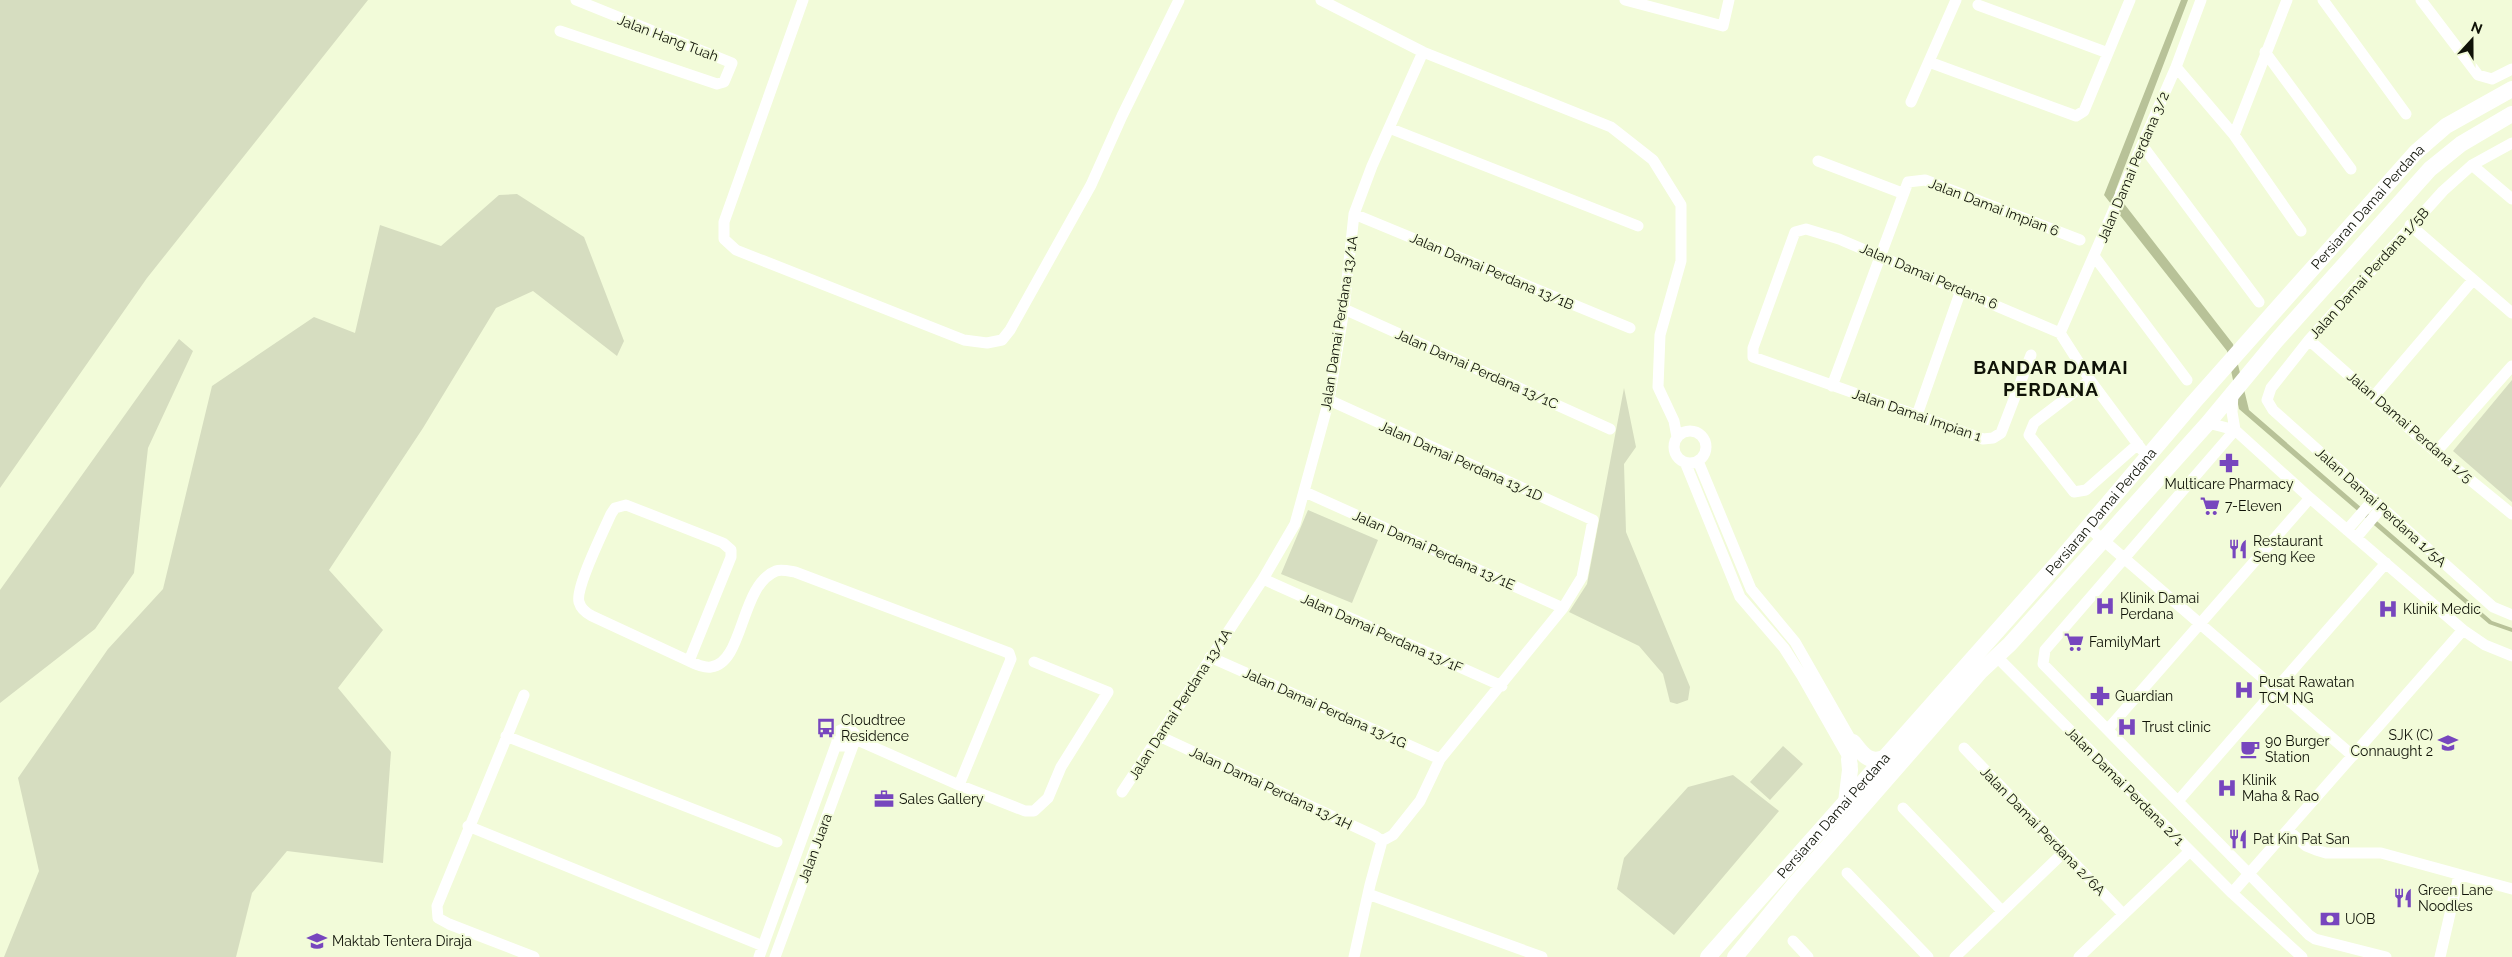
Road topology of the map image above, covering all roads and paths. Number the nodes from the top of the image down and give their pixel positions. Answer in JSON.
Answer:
{"nodes":[{"id":1,"x":576,"y":0,"type":"edge"},
{"id":2,"x":802,"y":0,"type":"edge"},
{"id":3,"x":1179,"y":0,"type":"edge"},
{"id":4,"x":1320,"y":0,"type":"edge"},
{"id":5,"x":1625,"y":0,"type":"edge"},
{"id":6,"x":1729,"y":0,"type":"edge"},
{"id":7,"x":1956,"y":0,"type":"edge"},
{"id":8,"x":2130,"y":0,"type":"edge"},
{"id":9,"x":2201,"y":0,"type":"edge"},
{"id":10,"x":2287,"y":0,"type":"edge"},
{"id":11,"x":2323,"y":0,"type":"edge"},
{"id":12,"x":2421,"y":0,"type":"edge"},
{"id":13,"x":1978,"y":5,"type":"dead end"},
{"id":14,"x":560,"y":31,"type":"dead end"},
{"id":15,"x":1423,"y":52,"type":"junction"},
{"id":16,"x":2265,"y":52,"type":"junction"},
{"id":17,"x":2108,"y":53,"type":"junction"},
{"id":18,"x":1929,"y":62,"type":"junction"},
{"id":19,"x":2176,"y":67,"type":"junction"},
{"id":20,"x":2512,"y":69,"type":"edge"},
{"id":21,"x":2512,"y":89,"type":"edge"},
{"id":22,"x":1911,"y":102,"type":"dead end"},
{"id":23,"x":2406,"y":114,"type":"dead end"},
{"id":24,"x":2512,"y":114,"type":"edge"},
{"id":25,"x":1389,"y":128,"type":"junction"},
{"id":26,"x":2234,"y":135,"type":"junction"},
{"id":27,"x":2512,"y":143,"type":"edge"},
{"id":28,"x":2142,"y":145,"type":"junction"},
{"id":29,"x":1818,"y":161,"type":"dead end"},
{"id":30,"x":2472,"y":165,"type":"junction"},
{"id":31,"x":2351,"y":169,"type":"dead end"},
{"id":32,"x":1902,"y":193,"type":"junction"},
{"id":33,"x":2512,"y":199,"type":"edge"},
{"id":34,"x":1354,"y":214,"type":"junction"},
{"id":35,"x":2410,"y":225,"type":"junction"},
{"id":36,"x":1638,"y":226,"type":"dead end"},
{"id":37,"x":2301,"y":231,"type":"dead end"},
{"id":38,"x":2080,"y":240,"type":"dead end"},
{"id":39,"x":1882,"y":256,"type":"junction"},
{"id":40,"x":2094,"y":256,"type":"junction"},
{"id":41,"x":2473,"y":280,"type":"junction"},
{"id":42,"x":1962,"y":290,"type":"junction"},
{"id":43,"x":2259,"y":302,"type":"dead end"},
{"id":44,"x":1344,"y":309,"type":"junction"},
{"id":45,"x":2512,"y":313,"type":"edge"},
{"id":46,"x":1630,"y":328,"type":"dead end"},
{"id":47,"x":2060,"y":333,"type":"junction"},
{"id":48,"x":2310,"y":340,"type":"junction"},
{"id":49,"x":2031,"y":355,"type":"dead end"},
{"id":50,"x":1753,"y":357,"type":"joint"},
{"id":51,"x":2512,"y":366,"type":"edge"},
{"id":52,"x":2090,"y":380,"type":"junction"},
{"id":53,"x":2187,"y":380,"type":"dead end"},
{"id":54,"x":1832,"y":386,"type":"junction"},
{"id":55,"x":2271,"y":388,"type":"joint"},
{"id":56,"x":2233,"y":393,"type":"junction"},
{"id":57,"x":2374,"y":396,"type":"junction"},
{"id":58,"x":1329,"y":400,"type":"junction"},
{"id":59,"x":1916,"y":415,"type":"junction"},
{"id":60,"x":1674,"y":422,"type":"junction"},
{"id":61,"x":2208,"y":423,"type":"junction"},
{"id":62,"x":1610,"y":430,"type":"dead end"},
{"id":63,"x":2236,"y":430,"type":"junction"},
{"id":64,"x":1689,"y":431,"type":"junction"},
{"id":65,"x":1677,"y":438,"type":"junction"},
{"id":66,"x":2143,"y":450,"type":"junction"},
{"id":67,"x":2436,"y":452,"type":"junction"},
{"id":68,"x":1685,"y":462,"type":"junction"},
{"id":69,"x":1698,"y":462,"type":"junction"},
{"id":70,"x":1305,"y":492,"type":"junction"},
{"id":71,"x":2310,"y":498,"type":"junction"},
{"id":72,"x":2376,"y":506,"type":"junction"},
{"id":73,"x":2512,"y":514,"type":"edge"},
{"id":74,"x":2364,"y":519,"type":"junction"},
{"id":75,"x":2088,"y":527,"type":"junction"},
{"id":76,"x":2347,"y":530,"type":"junction"},
{"id":77,"x":2356,"y":538,"type":"junction"},
{"id":78,"x":2104,"y":540,"type":"junction"},
{"id":79,"x":2124,"y":557,"type":"junction"},
{"id":80,"x":2386,"y":563,"type":"junction"},
{"id":81,"x":1263,"y":579,"type":"junction"},
{"id":82,"x":2512,"y":605,"type":"edge"},
{"id":83,"x":2493,"y":607,"type":"junction"},
{"id":84,"x":1563,"y":608,"type":"junction"},
{"id":85,"x":2512,"y":615,"type":"edge"},
{"id":86,"x":2200,"y":624,"type":"junction"},
{"id":87,"x":2463,"y":630,"type":"junction"},
{"id":88,"x":2010,"y":644,"type":"junction"},
{"id":89,"x":2512,"y":656,"type":"edge"},
{"id":90,"x":1210,"y":657,"type":"junction"},
{"id":91,"x":688,"y":661,"type":"junction"},
{"id":92,"x":2001,"y":661,"type":"junction"},
{"id":93,"x":1034,"y":662,"type":"dead end"},
{"id":94,"x":1502,"y":686,"type":"junction"},
{"id":95,"x":2276,"y":689,"type":"junction"},
{"id":96,"x":524,"y":695,"type":"dead end"},
{"id":97,"x":2108,"y":729,"type":"junction"},
{"id":98,"x":506,"y":736,"type":"junction"},
{"id":99,"x":1159,"y":736,"type":"junction"},
{"id":100,"x":855,"y":739,"type":"junction"},
{"id":101,"x":1852,"y":742,"type":"junction"},
{"id":102,"x":1964,"y":748,"type":"dead end"},
{"id":103,"x":2353,"y":756,"type":"junction"},
{"id":104,"x":1884,"y":758,"type":"junction"},
{"id":105,"x":1440,"y":759,"type":"junction"},
{"id":106,"x":1849,"y":759,"type":"junction"},
{"id":107,"x":958,"y":785,"type":"junction"},
{"id":108,"x":1871,"y":787,"type":"junction"},
{"id":109,"x":1122,"y":792,"type":"dead end"},
{"id":110,"x":2178,"y":801,"type":"junction"},
{"id":111,"x":1846,"y":802,"type":"junction"},
{"id":112,"x":1903,"y":808,"type":"dead end"},
{"id":113,"x":468,"y":826,"type":"junction"},
{"id":114,"x":2288,"y":830,"type":"junction"},
{"id":115,"x":777,"y":842,"type":"dead end"},
{"id":116,"x":1382,"y":842,"type":"junction"},
{"id":117,"x":2190,"y":851,"type":"junction"},
{"id":118,"x":2064,"y":852,"type":"junction"},
{"id":119,"x":1847,"y":873,"type":"dead end"},
{"id":120,"x":2250,"y":874,"type":"junction"},
{"id":121,"x":2460,"y":875,"type":"junction"},
{"id":122,"x":2512,"y":889,"type":"edge"},
{"id":123,"x":1368,"y":894,"type":"junction"},
{"id":124,"x":2232,"y":894,"type":"junction"},
{"id":125,"x":2002,"y":911,"type":"junction"},
{"id":126,"x":2123,"y":914,"type":"junction"},
{"id":127,"x":1793,"y":941,"type":"dead end"},
{"id":128,"x":763,"y":946,"type":"junction"},
{"id":129,"x":2371,"y":955,"type":"edge"},
{"id":130,"x":534,"y":957,"type":"edge"},
{"id":131,"x":759,"y":957,"type":"edge"},
{"id":132,"x":775,"y":957,"type":"edge"},
{"id":133,"x":1354,"y":957,"type":"edge"},
{"id":134,"x":1542,"y":957,"type":"edge"},
{"id":135,"x":1708,"y":957,"type":"edge"},
{"id":136,"x":1736,"y":957,"type":"edge"},
{"id":137,"x":1808,"y":957,"type":"edge"},
{"id":138,"x":1928,"y":957,"type":"edge"},
{"id":139,"x":1955,"y":957,"type":"edge"},
{"id":140,"x":2079,"y":957,"type":"edge"},
{"id":141,"x":2301,"y":957,"type":"edge"},
{"id":142,"x":2386,"y":957,"type":"edge"},
{"id":143,"x":2440,"y":957,"type":"edge"}],
"edges":[{"from":1,"to":14,"type":"street","name":"Jalan Hang Tuah"},
{"from":2,"to":3,"type":"street"},
{"from":4,"to":15,"type":"street"},
{"from":5,"to":6,"type":"street"},
{"from":7,"to":18,"type":"street"},
{"from":8,"to":17,"type":"street"},
{"from":9,"to":19,"type":"street","name":"Jalan Damai Perdana 3/2"},
{"from":10,"to":16,"type":"street"},
{"from":11,"to":23,"type":"street"},
{"from":12,"to":20,"type":"street"},
{"from":13,"to":17,"type":"street"},
{"from":15,"to":25,"type":"street","name":"Jalan Damai Perdana 13/1A"},
{"from":15,"to":60,"type":"street"},
{"from":16,"to":26,"type":"street"},
{"from":16,"to":31,"type":"street"},
{"from":17,"to":18,"type":"street"},
{"from":18,"to":22,"type":"street"},
{"from":19,"to":26,"type":"street"},
{"from":19,"to":28,"type":"street","name":"Jalan Damai Perdana 3/2"},
{"from":21,"to":66,"type":"main road","name":"Persiaran Damai Perdana"},
{"from":24,"to":56,"type":"main road","name":"Persiaran Damai Perdana"},
{"from":25,"to":34,"type":"street","name":"Jalan Damai Perdana 13/1A"},
{"from":25,"to":36,"type":"street"},
{"from":26,"to":37,"type":"street"},
{"from":27,"to":30,"type":"street","name":"Jalan Damai Perdana 1/5B"},
{"from":28,"to":40,"type":"street","name":"Jalan Damai Perdana 3/2"},
{"from":28,"to":43,"type":"street"},
{"from":29,"to":32,"type":"street"},
{"from":30,"to":33,"type":"street"},
{"from":30,"to":35,"type":"street","name":"Jalan Damai Perdana 1/5B"},
{"from":32,"to":38,"type":"street","name":"Jalan Damai Impian 6"},
{"from":32,"to":39,"type":"street"},
{"from":34,"to":44,"type":"street","name":"Jalan Damai Perdana 13/1A"},
{"from":34,"to":46,"type":"street","name":"Jalan Damai Perdana 13/1B"},
{"from":35,"to":41,"type":"street"},
{"from":35,"to":48,"type":"street","name":"Jalan Damai Perdana 1/5B"},
{"from":39,"to":42,"type":"street","name":"Jalan Damai Perdana 6"},
{"from":39,"to":50,"type":"street","name":"Jalan Damai Perdana 6"},
{"from":39,"to":54,"type":"street"},
{"from":40,"to":47,"type":"street","name":"Jalan Damai Perdana 3/2"},
{"from":40,"to":53,"type":"street"},
{"from":41,"to":45,"type":"street"},
{"from":41,"to":57,"type":"street"},
{"from":42,"to":47,"type":"street","name":"Jalan Damai Perdana 6"},
{"from":42,"to":59,"type":"street"},
{"from":44,"to":58,"type":"street","name":"Jalan Damai Perdana 13/1A"},
{"from":44,"to":62,"type":"street","name":"Jalan Damai Perdana 13/1C"},
{"from":47,"to":52,"type":"street"},
{"from":48,"to":55,"type":"street","name":"Jalan Damai Perdana 1/5B"},
{"from":48,"to":57,"type":"street","name":"Jalan Damai Perdana 1/5"},
{"from":49,"to":59,"type":"street","name":"Jalan Damai Impian 1"},
{"from":50,"to":54,"type":"street","name":"Jalan Damai Impian 1"},
{"from":51,"to":67,"type":"street"},
{"from":52,"to":66,"type":"street"},
{"from":52,"to":66,"type":"street"},
{"from":54,"to":59,"type":"street","name":"Jalan Damai Impian 1"},
{"from":55,"to":72,"type":"street","name":"Jalan Damai Perdana 1/5A"},
{"from":56,"to":61,"type":"main road","name":"Persiaran Damai Perdana"},
{"from":56,"to":63,"type":"street"},
{"from":57,"to":67,"type":"street","name":"Jalan Damai Perdana 1/5"},
{"from":58,"to":70,"type":"street","name":"Jalan Damai Perdana 13/1A"},
{"from":58,"to":84,"type":"street","name":"Jalan Damai Perdana 13/1D"},
{"from":60,"to":64,"type":"street"},
{"from":60,"to":65,"type":"street"},
{"from":61,"to":63,"type":"street"},
{"from":61,"to":78,"type":"main road","name":"Persiaran Damai Perdana"},
{"from":63,"to":71,"type":"street"},
{"from":63,"to":79,"type":"street"},
{"from":64,"to":65,"type":"street"},
{"from":64,"to":69,"type":"street"},
{"from":65,"to":68,"type":"street"},
{"from":66,"to":75,"type":"main road","name":"Persiaran Damai Perdana"},
{"from":67,"to":73,"type":"street","name":"Jalan Damai Perdana 1/5"},
{"from":68,"to":69,"type":"street"},
{"from":68,"to":106,"type":"street"},
{"from":69,"to":101,"type":"street"},
{"from":70,"to":81,"type":"street","name":"Jalan Damai Perdana 13/1A"},
{"from":70,"to":84,"type":"street","name":"Jalan Damai Perdana 13/1E"},
{"from":71,"to":76,"type":"street"},
{"from":71,"to":86,"type":"street"},
{"from":72,"to":74,"type":"street"},
{"from":72,"to":83,"type":"street","name":"Jalan Damai Perdana 1/5A"},
{"from":74,"to":76,"type":"street"},
{"from":74,"to":77,"type":"street"},
{"from":75,"to":78,"type":"street"},
{"from":75,"to":104,"type":"main road","name":"Persiaran Damai Perdana"},
{"from":76,"to":77,"type":"street"},
{"from":77,"to":80,"type":"street"},
{"from":78,"to":79,"type":"street"},
{"from":78,"to":88,"type":"main road","name":"Persiaran Damai Perdana"},
{"from":79,"to":86,"type":"street"},
{"from":79,"to":97,"type":"street"},
{"from":80,"to":87,"type":"street"},
{"from":80,"to":95,"type":"street"},
{"from":81,"to":90,"type":"street","name":"Jalan Damai Perdana 13/1A"},
{"from":81,"to":94,"type":"street","name":"Jalan Damai Perdana 13/1F"},
{"from":82,"to":83,"type":"street"},
{"from":83,"to":85,"type":"street","name":"Jalan Damai Perdana 1/5A"},
{"from":84,"to":94,"type":"street"},
{"from":86,"to":95,"type":"street"},
{"from":86,"to":97,"type":"street"},
{"from":87,"to":89,"type":"street"},
{"from":87,"to":103,"type":"street"},
{"from":88,"to":92,"type":"main road","name":"Persiaran Damai Perdana"},
{"from":88,"to":108,"type":"main road","name":"Persiaran Damai Perdana"},
{"from":90,"to":99,"type":"street","name":"Jalan Damai Perdana 13/1A"},
{"from":90,"to":105,"type":"street","name":"Jalan Damai Perdana 13/1G"},
{"from":91,"to":91,"type":"street"},
{"from":91,"to":107,"type":"street"},
{"from":92,"to":108,"type":"main road","name":"Persiaran Damai Perdana"},
{"from":92,"to":117,"type":"street","name":"Jalan Damai Perdana 2/1"},
{"from":93,"to":107,"type":"street"},
{"from":94,"to":105,"type":"street"},
{"from":95,"to":103,"type":"street"},
{"from":95,"to":110,"type":"street"},
{"from":96,"to":98,"type":"street"},
{"from":97,"to":110,"type":"street"},
{"from":98,"to":113,"type":"street"},
{"from":98,"to":115,"type":"street"},
{"from":99,"to":109,"type":"street","name":"Jalan Damai Perdana 13/1A"},
{"from":99,"to":116,"type":"street","name":"Jalan Damai Perdana 13/1H"},
{"from":100,"to":107,"type":"street"},
{"from":100,"to":128,"type":"street","name":"Jalan Juara"},
{"from":100,"to":132,"type":"street","name":"Jalan Juara"},
{"from":101,"to":104,"type":"main road"},
{"from":101,"to":108,"type":"street"},
{"from":102,"to":118,"type":"street","name":"Jalan Damai Perdana 2/6A"},
{"from":103,"to":114,"type":"street"},
{"from":104,"to":108,"type":"main road","name":"Persiaran Damai Perdana"},
{"from":105,"to":116,"type":"street"},
{"from":106,"to":108,"type":"street"},
{"from":106,"to":111,"type":"main road"},
{"from":108,"to":111,"type":"main road","name":"Persiaran Damai Perdana"},
{"from":108,"to":136,"type":"main road","name":"Persiaran Damai Perdana"},
{"from":110,"to":120,"type":"street"},
{"from":111,"to":135,"type":"main road","name":"Persiaran Damai Perdana"},
{"from":112,"to":125,"type":"street"},
{"from":113,"to":128,"type":"street"},
{"from":113,"to":130,"type":"street"},
{"from":114,"to":120,"type":"street"},
{"from":114,"to":121,"type":"street"},
{"from":116,"to":123,"type":"street"},
{"from":117,"to":124,"type":"street","name":"Jalan Damai Perdana 2/1"},
{"from":117,"to":126,"type":"street"},
{"from":118,"to":125,"type":"street"},
{"from":118,"to":126,"type":"street","name":"Jalan Damai Perdana 2/6A"},
{"from":119,"to":138,"type":"street"},
{"from":120,"to":124,"type":"street"},
{"from":120,"to":129,"type":"street"},
{"from":121,"to":122,"type":"street"},
{"from":121,"to":143,"type":"street"},
{"from":123,"to":133,"type":"street"},
{"from":123,"to":134,"type":"street"},
{"from":124,"to":141,"type":"street","name":"Jalan Damai Perdana 2/1"},
{"from":125,"to":139,"type":"street"},
{"from":126,"to":140,"type":"street"},
{"from":127,"to":137,"type":"street"},
{"from":128,"to":131,"type":"street","name":"Jalan Juara"},
{"from":129,"to":142,"type":"street"}]}
